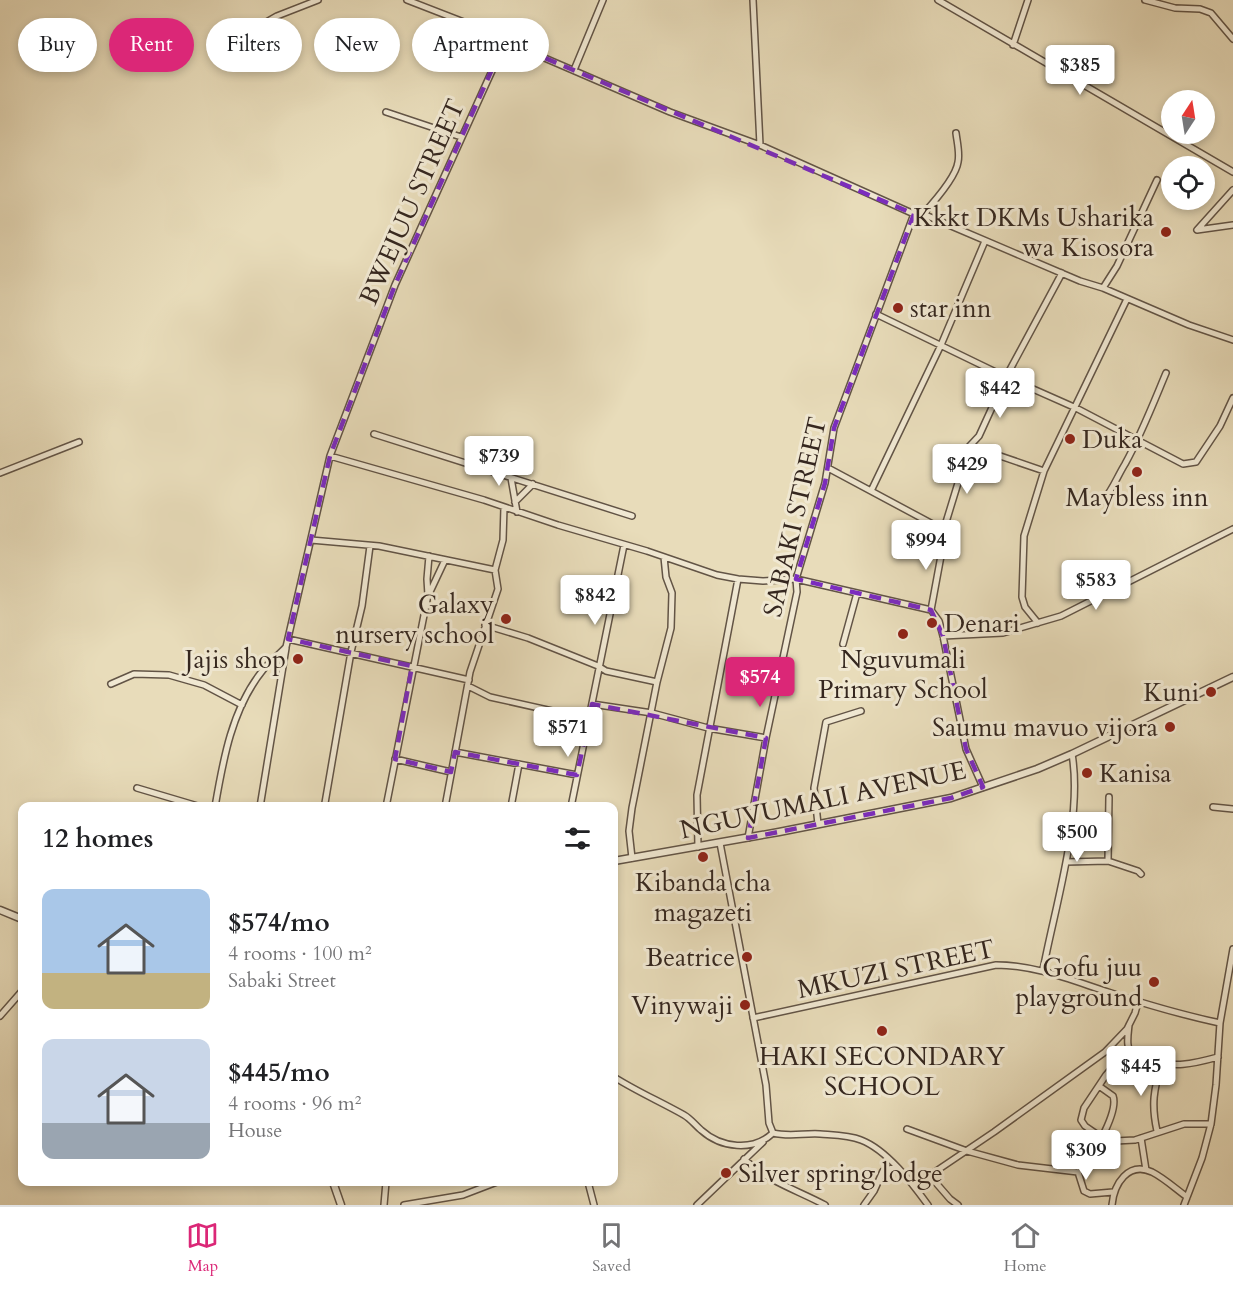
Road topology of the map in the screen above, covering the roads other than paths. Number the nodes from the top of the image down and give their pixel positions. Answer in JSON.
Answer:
{"nodes":[{"id":1,"x":318,"y":0,"type":"edge"},
{"id":2,"x":407,"y":0,"type":"edge"},
{"id":3,"x":603,"y":0,"type":"edge"},
{"id":4,"x":753,"y":0,"type":"edge"},
{"id":5,"x":938,"y":0,"type":"edge"},
{"id":6,"x":1028,"y":0,"type":"edge"},
{"id":7,"x":1145,"y":0,"type":"edge"},
{"id":8,"x":274,"y":18,"type":"edge"},
{"id":9,"x":453,"y":18,"type":"edge"},
{"id":10,"x":1233,"y":39,"type":"edge"},
{"id":11,"x":1012,"y":45,"type":"junction"},
{"id":12,"x":549,"y":60,"type":"edge"},
{"id":13,"x":574,"y":70,"type":"junction"},
{"id":14,"x":491,"y":72,"type":"edge"},
{"id":15,"x":386,"y":112,"type":"dead end"},
{"id":16,"x":956,"y":133,"type":"dead end"},
{"id":17,"x":461,"y":137,"type":"junction"},
{"id":18,"x":760,"y":145,"type":"junction"},
{"id":19,"x":1233,"y":172,"type":"edge"},
{"id":20,"x":1157,"y":180,"type":"dead end"},
{"id":21,"x":1233,"y":190,"type":"edge"},
{"id":22,"x":914,"y":214,"type":"junction"},
{"id":23,"x":923,"y":214,"type":"junction"},
{"id":24,"x":1233,"y":225,"type":"edge"},
{"id":25,"x":985,"y":241,"type":"junction"},
{"id":26,"x":1062,"y":273,"type":"junction"},
{"id":27,"x":1103,"y":288,"type":"junction"},
{"id":28,"x":1127,"y":299,"type":"junction"},
{"id":29,"x":876,"y":314,"type":"junction"},
{"id":30,"x":1233,"y":340,"type":"edge"},
{"id":31,"x":941,"y":345,"type":"junction"},
{"id":32,"x":1166,"y":373,"type":"dead end"},
{"id":33,"x":1006,"y":377,"type":"junction"},
{"id":34,"x":1233,"y":398,"type":"edge"},
{"id":35,"x":1076,"y":408,"type":"junction"},
{"id":36,"x":374,"y":434,"type":"dead end"},
{"id":37,"x":1138,"y":441,"type":"junction"},
{"id":38,"x":79,"y":442,"type":"dead end"},
{"id":39,"x":971,"y":446,"type":"junction"},
{"id":40,"x":330,"y":456,"type":"junction"},
{"id":41,"x":828,"y":468,"type":"junction"},
{"id":42,"x":1044,"y":471,"type":"junction"},
{"id":43,"x":0,"y":473,"type":"edge"},
{"id":44,"x":512,"y":478,"type":"junction"},
{"id":45,"x":533,"y":484,"type":"junction"},
{"id":46,"x":871,"y":491,"type":"junction"},
{"id":47,"x":1103,"y":501,"type":"dead end"},
{"id":48,"x":515,"y":502,"type":"junction"},
{"id":49,"x":504,"y":507,"type":"junction"},
{"id":50,"x":517,"y":512,"type":"junction"},
{"id":51,"x":632,"y":516,"type":"dead end"},
{"id":52,"x":1233,"y":529,"type":"edge"},
{"id":53,"x":943,"y":532,"type":"junction"},
{"id":54,"x":310,"y":540,"type":"junction"},
{"id":55,"x":624,"y":545,"type":"junction"},
{"id":56,"x":370,"y":546,"type":"junction"},
{"id":57,"x":429,"y":556,"type":"junction"},
{"id":58,"x":664,"y":557,"type":"junction"},
{"id":59,"x":445,"y":560,"type":"junction"},
{"id":60,"x":495,"y":570,"type":"junction"},
{"id":61,"x":738,"y":579,"type":"junction"},
{"id":62,"x":796,"y":579,"type":"junction"},
{"id":63,"x":857,"y":593,"type":"junction"},
{"id":64,"x":428,"y":595,"type":"junction"},
{"id":65,"x":931,"y":609,"type":"junction"},
{"id":66,"x":1038,"y":623,"type":"junction"},
{"id":67,"x":485,"y":625,"type":"junction"},
{"id":68,"x":943,"y":636,"type":"junction"},
{"id":69,"x":288,"y":639,"type":"junction"},
{"id":70,"x":843,"y":644,"type":"dead end"},
{"id":71,"x":286,"y":647,"type":"junction"},
{"id":72,"x":351,"y":652,"type":"junction"},
{"id":73,"x":412,"y":666,"type":"junction"},
{"id":74,"x":598,"y":666,"type":"junction"},
{"id":75,"x":1233,"y":677,"type":"edge"},
{"id":76,"x":657,"y":682,"type":"junction"},
{"id":77,"x":468,"y":683,"type":"junction"},
{"id":78,"x":111,"y":684,"type":"dead end"},
{"id":79,"x":592,"y":704,"type":"junction"},
{"id":80,"x":242,"y":705,"type":"junction"},
{"id":81,"x":861,"y":711,"type":"dead end"},
{"id":82,"x":652,"y":713,"type":"junction"},
{"id":83,"x":588,"y":719,"type":"junction"},
{"id":84,"x":708,"y":728,"type":"junction"},
{"id":85,"x":766,"y":738,"type":"junction"},
{"id":86,"x":455,"y":752,"type":"junction"},
{"id":87,"x":1072,"y":754,"type":"junction"},
{"id":88,"x":395,"y":759,"type":"junction"},
{"id":89,"x":519,"y":764,"type":"junction"},
{"id":90,"x":451,"y":772,"type":"junction"},
{"id":91,"x":577,"y":775,"type":"junction"},
{"id":92,"x":983,"y":787,"type":"junction"},
{"id":93,"x":137,"y":788,"type":"dead end"},
{"id":94,"x":1109,"y":797,"type":"dead end"},
{"id":95,"x":184,"y":802,"type":"edge"},
{"id":96,"x":216,"y":802,"type":"edge"},
{"id":97,"x":261,"y":802,"type":"edge"},
{"id":98,"x":325,"y":802,"type":"edge"},
{"id":99,"x":387,"y":802,"type":"edge"},
{"id":100,"x":446,"y":802,"type":"edge"},
{"id":101,"x":512,"y":802,"type":"edge"},
{"id":102,"x":572,"y":802,"type":"edge"},
{"id":103,"x":1212,"y":807,"type":"dead end"},
{"id":104,"x":1233,"y":809,"type":"edge"},
{"id":105,"x":818,"y":825,"type":"junction"},
{"id":106,"x":748,"y":838,"type":"junction"},
{"id":107,"x":720,"y":843,"type":"junction"},
{"id":108,"x":698,"y":847,"type":"junction"},
{"id":109,"x":632,"y":858,"type":"junction"},
{"id":110,"x":618,"y":860,"type":"edge"},
{"id":111,"x":1108,"y":861,"type":"junction"},
{"id":112,"x":1065,"y":862,"type":"junction"},
{"id":113,"x":1142,"y":874,"type":"dead end"},
{"id":114,"x":0,"y":910,"type":"edge"},
{"id":115,"x":18,"y":917,"type":"edge"},
{"id":116,"x":1233,"y":950,"type":"edge"},
{"id":117,"x":1043,"y":970,"type":"junction"},
{"id":118,"x":18,"y":996,"type":"edge"},
{"id":119,"x":1138,"y":1002,"type":"junction"},
{"id":120,"x":0,"y":1016,"type":"edge"},
{"id":121,"x":753,"y":1018,"type":"junction"},
{"id":122,"x":1220,"y":1023,"type":"junction"},
{"id":123,"x":1130,"y":1024,"type":"junction"},
{"id":124,"x":1132,"y":1056,"type":"junction"},
{"id":125,"x":1218,"y":1057,"type":"junction"},
{"id":126,"x":1161,"y":1064,"type":"junction"},
{"id":127,"x":618,"y":1080,"type":"edge"},
{"id":128,"x":1099,"y":1086,"type":"junction"},
{"id":129,"x":1211,"y":1124,"type":"junction"},
{"id":130,"x":907,"y":1129,"type":"dead end"},
{"id":131,"x":1157,"y":1131,"type":"junction"},
{"id":132,"x":773,"y":1133,"type":"junction"},
{"id":133,"x":1101,"y":1137,"type":"junction"},
{"id":134,"x":1141,"y":1138,"type":"junction"},
{"id":135,"x":764,"y":1142,"type":"junction"},
{"id":136,"x":1098,"y":1145,"type":"junction"},
{"id":137,"x":967,"y":1151,"type":"junction"},
{"id":138,"x":744,"y":1159,"type":"junction"},
{"id":139,"x":896,"y":1167,"type":"junction"},
{"id":140,"x":1146,"y":1170,"type":"junction"},
{"id":141,"x":1078,"y":1172,"type":"junction"},
{"id":142,"x":930,"y":1176,"type":"junction"},
{"id":143,"x":334,"y":1186,"type":"edge"},
{"id":144,"x":386,"y":1186,"type":"edge"},
{"id":145,"x":487,"y":1186,"type":"edge"},
{"id":146,"x":589,"y":1186,"type":"edge"},
{"id":147,"x":914,"y":1186,"type":"junction"},
{"id":148,"x":1113,"y":1192,"type":"junction"},
{"id":149,"x":453,"y":1197,"type":"junction"},
{"id":150,"x":1187,"y":1197,"type":"junction"},
{"id":151,"x":341,"y":1205,"type":"edge"},
{"id":152,"x":384,"y":1205,"type":"edge"},
{"id":153,"x":404,"y":1205,"type":"edge"},
{"id":154,"x":456,"y":1205,"type":"edge"},
{"id":155,"x":594,"y":1205,"type":"edge"},
{"id":156,"x":696,"y":1205,"type":"edge"},
{"id":157,"x":825,"y":1205,"type":"edge"},
{"id":158,"x":864,"y":1205,"type":"edge"},
{"id":159,"x":928,"y":1205,"type":"edge"},
{"id":160,"x":958,"y":1205,"type":"edge"},
{"id":161,"x":1112,"y":1205,"type":"edge"},
{"id":162,"x":1184,"y":1205,"type":"edge"}],
"edges":[{"from":1,"to":8,"type":"street"},
{"from":2,"to":9,"type":"street"},
{"from":3,"to":13,"type":"street"},
{"from":4,"to":18,"type":"street"},
{"from":5,"to":11,"type":"street"},
{"from":6,"to":11,"type":"street"},
{"from":7,"to":10,"type":"street"},
{"from":11,"to":19,"type":"street"},
{"from":12,"to":13,"type":"street"},
{"from":13,"to":18,"type":"street"},
{"from":14,"to":17,"type":"street","name":"BWEJUU STREET"},
{"from":15,"to":17,"type":"street"},
{"from":16,"to":23,"type":"street"},
{"from":17,"to":40,"type":"street","name":"BWEJUU STREET"},
{"from":18,"to":22,"type":"street"},
{"from":20,"to":27,"type":"street"},
{"from":21,"to":24,"type":"street"},
{"from":22,"to":23,"type":"street"},
{"from":22,"to":29,"type":"street","name":"SABAKI STREET"},
{"from":23,"to":25,"type":"street"},
{"from":25,"to":26,"type":"street"},
{"from":25,"to":31,"type":"street"},
{"from":26,"to":27,"type":"street"},
{"from":26,"to":33,"type":"street"},
{"from":27,"to":28,"type":"street"},
{"from":28,"to":30,"type":"street"},
{"from":28,"to":35,"type":"street"},
{"from":29,"to":31,"type":"street"},
{"from":29,"to":41,"type":"street","name":"SABAKI STREET"},
{"from":31,"to":33,"type":"street"},
{"from":31,"to":46,"type":"street"},
{"from":32,"to":37,"type":"street"},
{"from":33,"to":35,"type":"street"},
{"from":33,"to":39,"type":"street"},
{"from":34,"to":37,"type":"street"},
{"from":35,"to":37,"type":"street"},
{"from":35,"to":42,"type":"street"},
{"from":36,"to":44,"type":"street"},
{"from":37,"to":47,"type":"street"},
{"from":38,"to":43,"type":"street"},
{"from":39,"to":42,"type":"street"},
{"from":39,"to":53,"type":"street"},
{"from":40,"to":49,"type":"street"},
{"from":40,"to":54,"type":"street","name":"BWEJUU STREET"},
{"from":41,"to":46,"type":"street"},
{"from":41,"to":62,"type":"street","name":"SABAKI STREET"},
{"from":42,"to":66,"type":"street"},
{"from":44,"to":45,"type":"street"},
{"from":44,"to":48,"type":"street"},
{"from":45,"to":48,"type":"street"},
{"from":45,"to":51,"type":"street"},
{"from":46,"to":53,"type":"street"},
{"from":48,"to":50,"type":"street"},
{"from":49,"to":50,"type":"street"},
{"from":49,"to":60,"type":"street"},
{"from":50,"to":55,"type":"street"},
{"from":52,"to":66,"type":"street"},
{"from":53,"to":65,"type":"street"},
{"from":54,"to":56,"type":"street"},
{"from":54,"to":69,"type":"street","name":"BWEJUU STREET"},
{"from":55,"to":58,"type":"street"},
{"from":55,"to":74,"type":"street"},
{"from":56,"to":57,"type":"street"},
{"from":56,"to":72,"type":"street"},
{"from":57,"to":59,"type":"street"},
{"from":57,"to":64,"type":"street"},
{"from":58,"to":61,"type":"street"},
{"from":58,"to":76,"type":"street"},
{"from":59,"to":60,"type":"street"},
{"from":59,"to":64,"type":"street"},
{"from":60,"to":67,"type":"street"},
{"from":61,"to":62,"type":"street"},
{"from":61,"to":84,"type":"street"},
{"from":62,"to":63,"type":"street"},
{"from":62,"to":85,"type":"street","name":"SABAKI STREET"},
{"from":63,"to":65,"type":"street"},
{"from":63,"to":70,"type":"street"},
{"from":64,"to":73,"type":"street"},
{"from":65,"to":68,"type":"street"},
{"from":66,"to":68,"type":"street"},
{"from":67,"to":74,"type":"street"},
{"from":67,"to":77,"type":"street"},
{"from":68,"to":92,"type":"street"},
{"from":69,"to":71,"type":"street","name":"BWEJUU STREET"},
{"from":69,"to":72,"type":"street"},
{"from":71,"to":80,"type":"street"},
{"from":71,"to":97,"type":"street","name":"BWEJUU STREET"},
{"from":72,"to":73,"type":"street"},
{"from":72,"to":98,"type":"street"},
{"from":73,"to":77,"type":"street"},
{"from":73,"to":88,"type":"street"},
{"from":74,"to":76,"type":"street"},
{"from":74,"to":79,"type":"street"},
{"from":75,"to":87,"type":"street","name":"NGUVUMALI AVENUE"},
{"from":76,"to":82,"type":"street"},
{"from":77,"to":83,"type":"street"},
{"from":77,"to":86,"type":"street"},
{"from":78,"to":80,"type":"street"},
{"from":79,"to":82,"type":"street"},
{"from":79,"to":83,"type":"street"},
{"from":80,"to":96,"type":"street"},
{"from":81,"to":105,"type":"street"},
{"from":82,"to":84,"type":"street"},
{"from":82,"to":109,"type":"street"},
{"from":83,"to":91,"type":"street"},
{"from":84,"to":85,"type":"street"},
{"from":84,"to":108,"type":"street"},
{"from":85,"to":106,"type":"street","name":"SABAKI STREET"},
{"from":86,"to":89,"type":"street"},
{"from":86,"to":90,"type":"street"},
{"from":87,"to":92,"type":"street","name":"NGUVUMALI AVENUE"},
{"from":87,"to":112,"type":"street"},
{"from":88,"to":90,"type":"street"},
{"from":88,"to":99,"type":"street"},
{"from":89,"to":91,"type":"street"},
{"from":89,"to":101,"type":"street"},
{"from":90,"to":100,"type":"street"},
{"from":91,"to":102,"type":"street"},
{"from":92,"to":105,"type":"street","name":"NGUVUMALI AVENUE"},
{"from":93,"to":95,"type":"street"},
{"from":94,"to":111,"type":"street"},
{"from":103,"to":104,"type":"street"},
{"from":105,"to":106,"type":"street","name":"NGUVUMALI AVENUE"},
{"from":106,"to":107,"type":"street","name":"NGUVUMALI AVENUE"},
{"from":107,"to":108,"type":"street","name":"NGUVUMALI AVENUE"},
{"from":107,"to":121,"type":"street"},
{"from":108,"to":109,"type":"street","name":"NGUVUMALI AVENUE"},
{"from":109,"to":110,"type":"street","name":"NGUVUMALI AVENUE"},
{"from":111,"to":112,"type":"street"},
{"from":111,"to":113,"type":"street"},
{"from":112,"to":117,"type":"street"},
{"from":114,"to":115,"type":"street"},
{"from":116,"to":122,"type":"street"},
{"from":117,"to":119,"type":"street","name":"MKUZI STREET"},
{"from":117,"to":121,"type":"street","name":"MKUZI STREET"},
{"from":118,"to":120,"type":"street"},
{"from":119,"to":122,"type":"street","name":"MKUZI STREET"},
{"from":119,"to":123,"type":"street"},
{"from":121,"to":132,"type":"street"},
{"from":122,"to":125,"type":"street"},
{"from":123,"to":124,"type":"street"},
{"from":123,"to":137,"type":"street"},
{"from":124,"to":126,"type":"street"},
{"from":124,"to":128,"type":"street"},
{"from":125,"to":126,"type":"street"},
{"from":125,"to":129,"type":"street"},
{"from":126,"to":131,"type":"street"},
{"from":127,"to":135,"type":"street"},
{"from":128,"to":133,"type":"street"},
{"from":128,"to":133,"type":"street"},
{"from":129,"to":131,"type":"street"},
{"from":129,"to":150,"type":"street"},
{"from":130,"to":137,"type":"street"},
{"from":131,"to":134,"type":"street"},
{"from":132,"to":135,"type":"street"},
{"from":132,"to":139,"type":"street"},
{"from":133,"to":136,"type":"street"},
{"from":134,"to":136,"type":"street"},
{"from":134,"to":140,"type":"street"},
{"from":135,"to":138,"type":"street"},
{"from":136,"to":141,"type":"street"},
{"from":137,"to":141,"type":"street"},
{"from":137,"to":142,"type":"street"},
{"from":138,"to":156,"type":"street"},
{"from":138,"to":157,"type":"street"},
{"from":139,"to":147,"type":"street"},
{"from":139,"to":158,"type":"street"},
{"from":140,"to":148,"type":"street"},
{"from":140,"to":150,"type":"street"},
{"from":141,"to":148,"type":"street"},
{"from":142,"to":147,"type":"street"},
{"from":142,"to":160,"type":"street"},
{"from":143,"to":151,"type":"street"},
{"from":144,"to":152,"type":"street"},
{"from":145,"to":149,"type":"street"},
{"from":146,"to":155,"type":"street"},
{"from":147,"to":159,"type":"street"},
{"from":148,"to":161,"type":"street"},
{"from":149,"to":153,"type":"street"},
{"from":149,"to":154,"type":"street"},
{"from":150,"to":162,"type":"street"}]}
